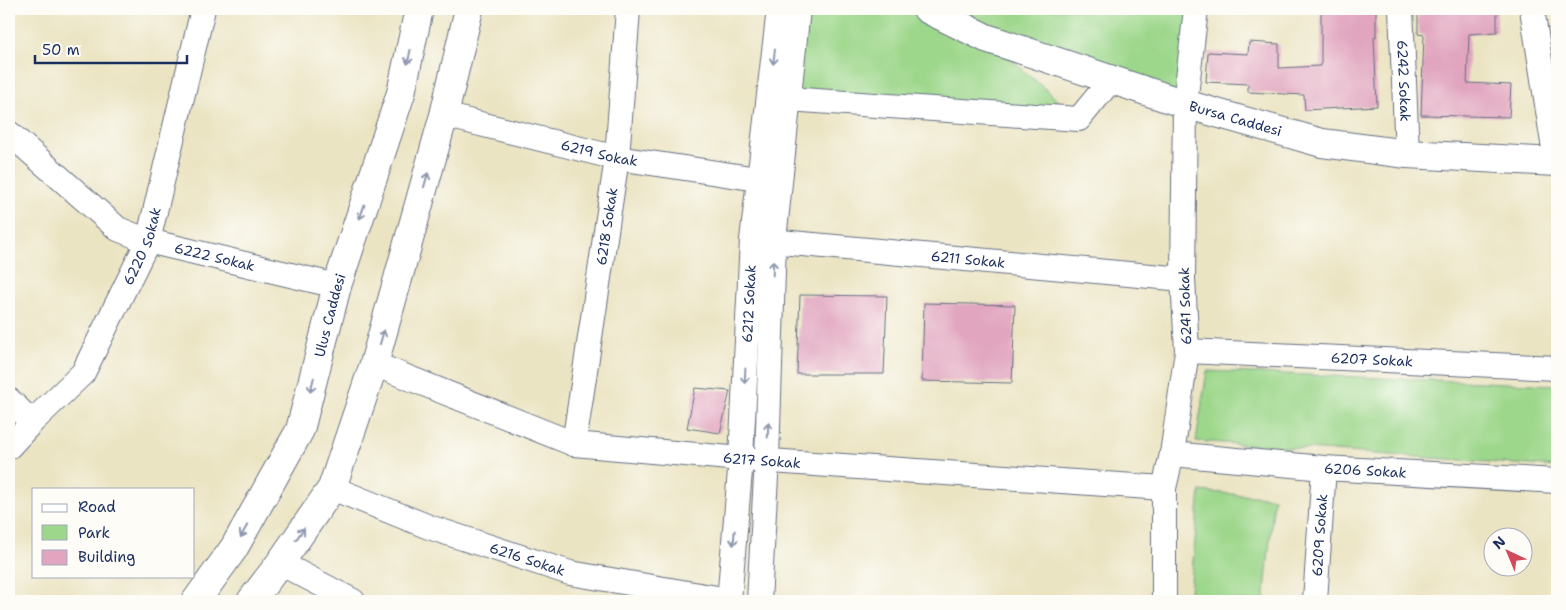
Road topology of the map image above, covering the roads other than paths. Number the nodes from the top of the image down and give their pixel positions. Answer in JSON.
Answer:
{"nodes":[{"id":1,"x":203,"y":9,"type":"edge"},
{"id":2,"x":419,"y":9,"type":"edge"},
{"id":3,"x":469,"y":9,"type":"edge"},
{"id":4,"x":628,"y":9,"type":"edge"},
{"id":5,"x":779,"y":9,"type":"edge"},
{"id":6,"x":798,"y":9,"type":"edge"},
{"id":7,"x":927,"y":9,"type":"edge"},
{"id":8,"x":1196,"y":9,"type":"edge"},
{"id":9,"x":1401,"y":9,"type":"edge"},
{"id":10,"x":1532,"y":9,"type":"edge"},
{"id":11,"x":1111,"y":80,"type":"junction"},
{"id":12,"x":779,"y":98,"type":"junction"},
{"id":13,"x":1185,"y":104,"type":"junction"},
{"id":14,"x":444,"y":115,"type":"junction"},
{"id":15,"x":9,"y":133,"type":"edge"},
{"id":16,"x":1407,"y":154,"type":"junction"},
{"id":17,"x":617,"y":158,"type":"junction"},
{"id":18,"x":1557,"y":162,"type":"edge"},
{"id":19,"x":758,"y":179,"type":"junction"},
{"id":20,"x":763,"y":240,"type":"junction"},
{"id":21,"x":148,"y":241,"type":"junction"},
{"id":22,"x":1183,"y":279,"type":"junction"},
{"id":23,"x":336,"y":286,"type":"junction"},
{"id":24,"x":1186,"y":352,"type":"junction"},
{"id":25,"x":374,"y":364,"type":"junction"},
{"id":26,"x":1557,"y":368,"type":"edge"},
{"id":27,"x":9,"y":400,"type":"edge"},
{"id":28,"x":32,"y":422,"type":"junction"},
{"id":29,"x":574,"y":444,"type":"junction"},
{"id":30,"x":9,"y":447,"type":"edge"},
{"id":31,"x":1172,"y":454,"type":"junction"},
{"id":32,"x":741,"y":459,"type":"junction"},
{"id":33,"x":767,"y":460,"type":"junction"},
{"id":34,"x":1324,"y":468,"type":"junction"},
{"id":35,"x":1557,"y":482,"type":"edge"},
{"id":36,"x":332,"y":488,"type":"junction"},
{"id":37,"x":1164,"y":488,"type":"junction"},
{"id":38,"x":280,"y":563,"type":"junction"},
{"id":39,"x":729,"y":600,"type":"edge"},
{"id":40,"x":196,"y":601,"type":"edge"},
{"id":41,"x":251,"y":601,"type":"edge"},
{"id":42,"x":353,"y":601,"type":"edge"},
{"id":43,"x":758,"y":601,"type":"edge"},
{"id":44,"x":1164,"y":601,"type":"edge"},
{"id":45,"x":1315,"y":601,"type":"edge"}],
"edges":[{"from":1,"to":21,"type":"street","name":"6220 Sokak"},
{"from":2,"to":23,"type":"main road","name":"Ulus Caddesi","one_way":true},
{"from":3,"to":14,"type":"main road"},
{"from":4,"to":17,"type":"street","name":"6218 Sokak"},
{"from":5,"to":12,"type":"street","name":"6212 Sokak","one_way":true},
{"from":6,"to":12,"type":"street","name":"6212 Sokak"},
{"from":7,"to":11,"type":"main road","name":"Bursa Caddesi"},
{"from":8,"to":13,"type":"street","name":"6241 Sokak"},
{"from":9,"to":16,"type":"street","name":"6242 Sokak"},
{"from":10,"to":18,"type":"street"},
{"from":11,"to":12,"type":"street"},
{"from":11,"to":13,"type":"main road","name":"Bursa Caddesi"},
{"from":12,"to":19,"type":"street","name":"6212 Sokak"},
{"from":12,"to":20,"type":"street","name":"6212 Sokak"},
{"from":13,"to":16,"type":"main road","name":"Bursa Caddesi"},
{"from":13,"to":22,"type":"street","name":"6241 Sokak"},
{"from":14,"to":17,"type":"street","name":"6219 Sokak"},
{"from":25,"to":14,"type":"main road","one_way":true},
{"from":15,"to":21,"type":"street","name":"6222 Sokak"},
{"from":16,"to":18,"type":"main road","name":"Bursa Caddesi"},
{"from":17,"to":19,"type":"street","name":"6219 Sokak"},
{"from":17,"to":29,"type":"street","name":"6218 Sokak"},
{"from":19,"to":20,"type":"street","name":"6212 Sokak"},
{"from":20,"to":22,"type":"street","name":"6211 Sokak"},
{"from":20,"to":32,"type":"street","name":"6212 Sokak","one_way":true},
{"from":33,"to":20,"type":"street","name":"6212 Sokak","one_way":true},
{"from":21,"to":23,"type":"street","name":"6222 Sokak"},
{"from":21,"to":28,"type":"street","name":"6220 Sokak"},
{"from":22,"to":24,"type":"street","name":"6241 Sokak"},
{"from":23,"to":40,"type":"main road","name":"Ulus Caddesi","one_way":true},
{"from":24,"to":26,"type":"street","name":"6207 Sokak"},
{"from":24,"to":31,"type":"street","name":"6241 Sokak"},
{"from":25,"to":29,"type":"street","name":"6217 Sokak"},
{"from":25,"to":36,"type":"main road"},
{"from":27,"to":28,"type":"street"},
{"from":28,"to":30,"type":"street","name":"6220 Sokak"},
{"from":29,"to":32,"type":"street","name":"6217 Sokak"},
{"from":31,"to":34,"type":"street","name":"6206 Sokak"},
{"from":31,"to":37,"type":"street","name":"6241 Sokak"},
{"from":32,"to":33,"type":"street","name":"6217 Sokak"},
{"from":32,"to":39,"type":"street","name":"6212 Sokak","one_way":true},
{"from":33,"to":37,"type":"street","name":"6217 Sokak"},
{"from":33,"to":43,"type":"street","name":"6212 Sokak"},
{"from":34,"to":35,"type":"street","name":"6206 Sokak"},
{"from":34,"to":45,"type":"street","name":"6209 Sokak"},
{"from":38,"to":36,"type":"main road","one_way":true},
{"from":36,"to":39,"type":"street","name":"6216 Sokak"},
{"from":37,"to":44,"type":"street","name":"6241 Sokak"},
{"from":38,"to":41,"type":"main road"},
{"from":38,"to":42,"type":"street"}]}
